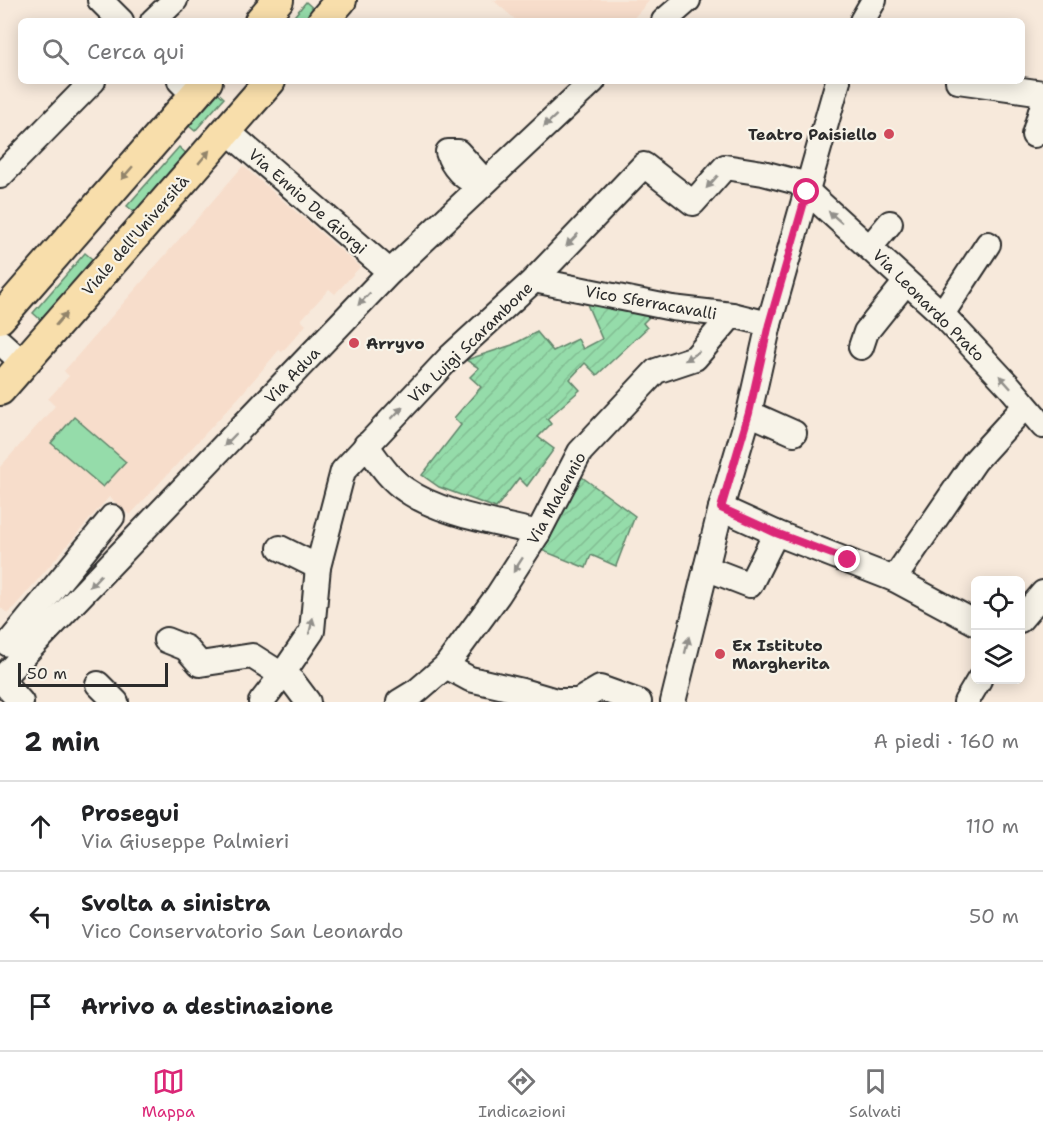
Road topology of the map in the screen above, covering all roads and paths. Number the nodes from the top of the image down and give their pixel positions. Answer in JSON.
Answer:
{"nodes":[{"id":1,"x":100,"y":0,"type":"edge"},
{"id":2,"x":175,"y":0,"type":"edge"},
{"id":3,"x":278,"y":0,"type":"edge"},
{"id":4,"x":341,"y":0,"type":"edge"},
{"id":5,"x":688,"y":0,"type":"edge"},
{"id":6,"x":874,"y":0,"type":"edge"},
{"id":7,"x":118,"y":18,"type":"edge"},
{"id":8,"x":156,"y":18,"type":"edge"},
{"id":9,"x":263,"y":18,"type":"edge"},
{"id":10,"x":326,"y":18,"type":"edge"},
{"id":11,"x":667,"y":18,"type":"edge"},
{"id":12,"x":864,"y":18,"type":"edge"},
{"id":13,"x":90,"y":84,"type":"edge"},
{"id":14,"x":267,"y":84,"type":"edge"},
{"id":15,"x":591,"y":84,"type":"edge"},
{"id":16,"x":837,"y":84,"type":"edge"},
{"id":17,"x":979,"y":84,"type":"edge"},
{"id":18,"x":194,"y":86,"type":"edge"},
{"id":19,"x":1043,"y":93,"type":"edge"},
{"id":20,"x":1043,"y":104,"type":"edge"},
{"id":21,"x":226,"y":130,"type":"junction"},
{"id":22,"x":1034,"y":135,"type":"dead end"},
{"id":23,"x":763,"y":173,"type":"joint"},
{"id":24,"x":0,"y":176,"type":"edge"},
{"id":25,"x":807,"y":192,"type":"junction"},
{"id":26,"x":890,"y":224,"type":"dead end"},
{"id":27,"x":987,"y":244,"type":"dead end"},
{"id":28,"x":870,"y":247,"type":"junction"},
{"id":29,"x":390,"y":272,"type":"junction"},
{"id":30,"x":534,"y":280,"type":"junction"},
{"id":31,"x":906,"y":282,"type":"junction"},
{"id":32,"x":942,"y":314,"type":"junction"},
{"id":33,"x":732,"y":315,"type":"junction"},
{"id":34,"x":0,"y":318,"type":"edge"},
{"id":35,"x":769,"y":324,"type":"junction"},
{"id":36,"x":0,"y":342,"type":"edge"},
{"id":37,"x":861,"y":346,"type":"dead end"},
{"id":38,"x":22,"y":363,"type":"junction"},
{"id":39,"x":0,"y":390,"type":"edge"},
{"id":40,"x":1025,"y":406,"type":"junction"},
{"id":41,"x":749,"y":413,"type":"junction"},
{"id":42,"x":1043,"y":426,"type":"edge"},
{"id":43,"x":794,"y":433,"type":"dead end"},
{"id":44,"x":366,"y":445,"type":"junction"},
{"id":45,"x":721,"y":508,"type":"junction"},
{"id":46,"x":112,"y":517,"type":"dead end"},
{"id":47,"x":538,"y":533,"type":"junction"},
{"id":48,"x":776,"y":533,"type":"junction"},
{"id":49,"x":280,"y":548,"type":"dead end"},
{"id":50,"x":318,"y":567,"type":"junction"},
{"id":51,"x":706,"y":568,"type":"junction"},
{"id":52,"x":894,"y":579,"type":"junction"},
{"id":53,"x":1043,"y":594,"type":"edge"},
{"id":54,"x":1025,"y":614,"type":"edge"},
{"id":55,"x":971,"y":621,"type":"edge"},
{"id":56,"x":166,"y":640,"type":"dead end"},
{"id":57,"x":10,"y":646,"type":"edge"},
{"id":58,"x":446,"y":666,"type":"junction"},
{"id":59,"x":282,"y":675,"type":"junction"},
{"id":60,"x":0,"y":680,"type":"edge"},
{"id":61,"x":98,"y":684,"type":"dead end"},
{"id":62,"x":977,"y":684,"type":"edge"},
{"id":63,"x":578,"y":701,"type":"edge"},
{"id":64,"x":21,"y":702,"type":"edge"},
{"id":65,"x":116,"y":702,"type":"edge"},
{"id":66,"x":261,"y":702,"type":"edge"},
{"id":67,"x":308,"y":702,"type":"edge"},
{"id":68,"x":399,"y":702,"type":"edge"},
{"id":69,"x":639,"y":702,"type":"edge"},
{"id":70,"x":673,"y":702,"type":"edge"},
{"id":71,"x":966,"y":702,"type":"edge"}],
"edges":[{"from":1,"to":7,"type":"street"},
{"from":2,"to":8,"type":"street"},
{"from":3,"to":9,"type":"main road"},
{"from":4,"to":10,"type":"main road"},
{"from":5,"to":11,"type":"street"},
{"from":6,"to":12,"type":"street"},
{"from":13,"to":24,"type":"street"},
{"from":14,"to":21,"type":"main road","name":"Viale dell'Università"},
{"from":15,"to":29,"type":"street","name":"Via Adua","one_way":true},
{"from":16,"to":25,"type":"street"},
{"from":17,"to":19,"type":"street"},
{"from":18,"to":34,"type":"main road","one_way":true},
{"from":20,"to":22,"type":"street"},
{"from":21,"to":29,"type":"street","name":"Via Ennio De Giorgi"},
{"from":38,"to":21,"type":"main road","name":"Viale dell'Università","one_way":true},
{"from":23,"to":25,"type":"street","name":"Via Leonardo Prato"},
{"from":23,"to":30,"type":"street","name":"Via Luigi Scarambone","one_way":true},
{"from":28,"to":25,"type":"street","name":"Via Leonardo Prato","one_way":true},
{"from":25,"to":35,"type":"street"},
{"from":26,"to":28,"type":"street"},
{"from":27,"to":32,"type":"street"},
{"from":28,"to":31,"type":"street","name":"Via Leonardo Prato"},
{"from":29,"to":57,"type":"street","name":"Via Adua","one_way":true},
{"from":30,"to":33,"type":"street","name":"Vico Sferracavalli"},
{"from":44,"to":30,"type":"street","name":"Via Luigi Scarambone","one_way":true},
{"from":31,"to":32,"type":"street","name":"Via Leonardo Prato"},
{"from":31,"to":37,"type":"street"},
{"from":40,"to":32,"type":"street","name":"Via Leonardo Prato","one_way":true},
{"from":33,"to":35,"type":"street","name":"Vico Sferracavalli"},
{"from":33,"to":47,"type":"street","name":"Via Malennio","one_way":true},
{"from":35,"to":41,"type":"street"},
{"from":36,"to":38,"type":"street"},
{"from":38,"to":39,"type":"main road","name":"Viale dell'Università"},
{"from":40,"to":42,"type":"street","name":"Via Leonardo Prato"},
{"from":40,"to":52,"type":"street"},
{"from":41,"to":43,"type":"street"},
{"from":41,"to":45,"type":"street"},
{"from":44,"to":47,"type":"street"},
{"from":44,"to":50,"type":"street","name":"Via Luigi Scarambone"},
{"from":45,"to":48,"type":"street"},
{"from":45,"to":51,"type":"street"},
{"from":46,"to":57,"type":"street"},
{"from":47,"to":58,"type":"street","name":"Via Malennio","one_way":true},
{"from":48,"to":51,"type":"street"},
{"from":48,"to":52,"type":"street"},
{"from":49,"to":50,"type":"street"},
{"from":59,"to":50,"type":"street","name":"Via Luigi Scarambone","one_way":true},
{"from":70,"to":51,"type":"street","one_way":true},
{"from":52,"to":55,"type":"street"},
{"from":53,"to":54,"type":"street"},
{"from":56,"to":59,"type":"street"},
{"from":57,"to":60,"type":"street","name":"Via Adua"},
{"from":58,"to":63,"type":"street"},
{"from":58,"to":68,"type":"street","name":"Via Malennio"},
{"from":59,"to":66,"type":"street","name":"Via Luigi Scarambone"},
{"from":59,"to":67,"type":"street"},
{"from":60,"to":64,"type":"street"},
{"from":61,"to":65,"type":"street"},
{"from":62,"to":71,"type":"street"},
{"from":63,"to":69,"type":"street"}]}
